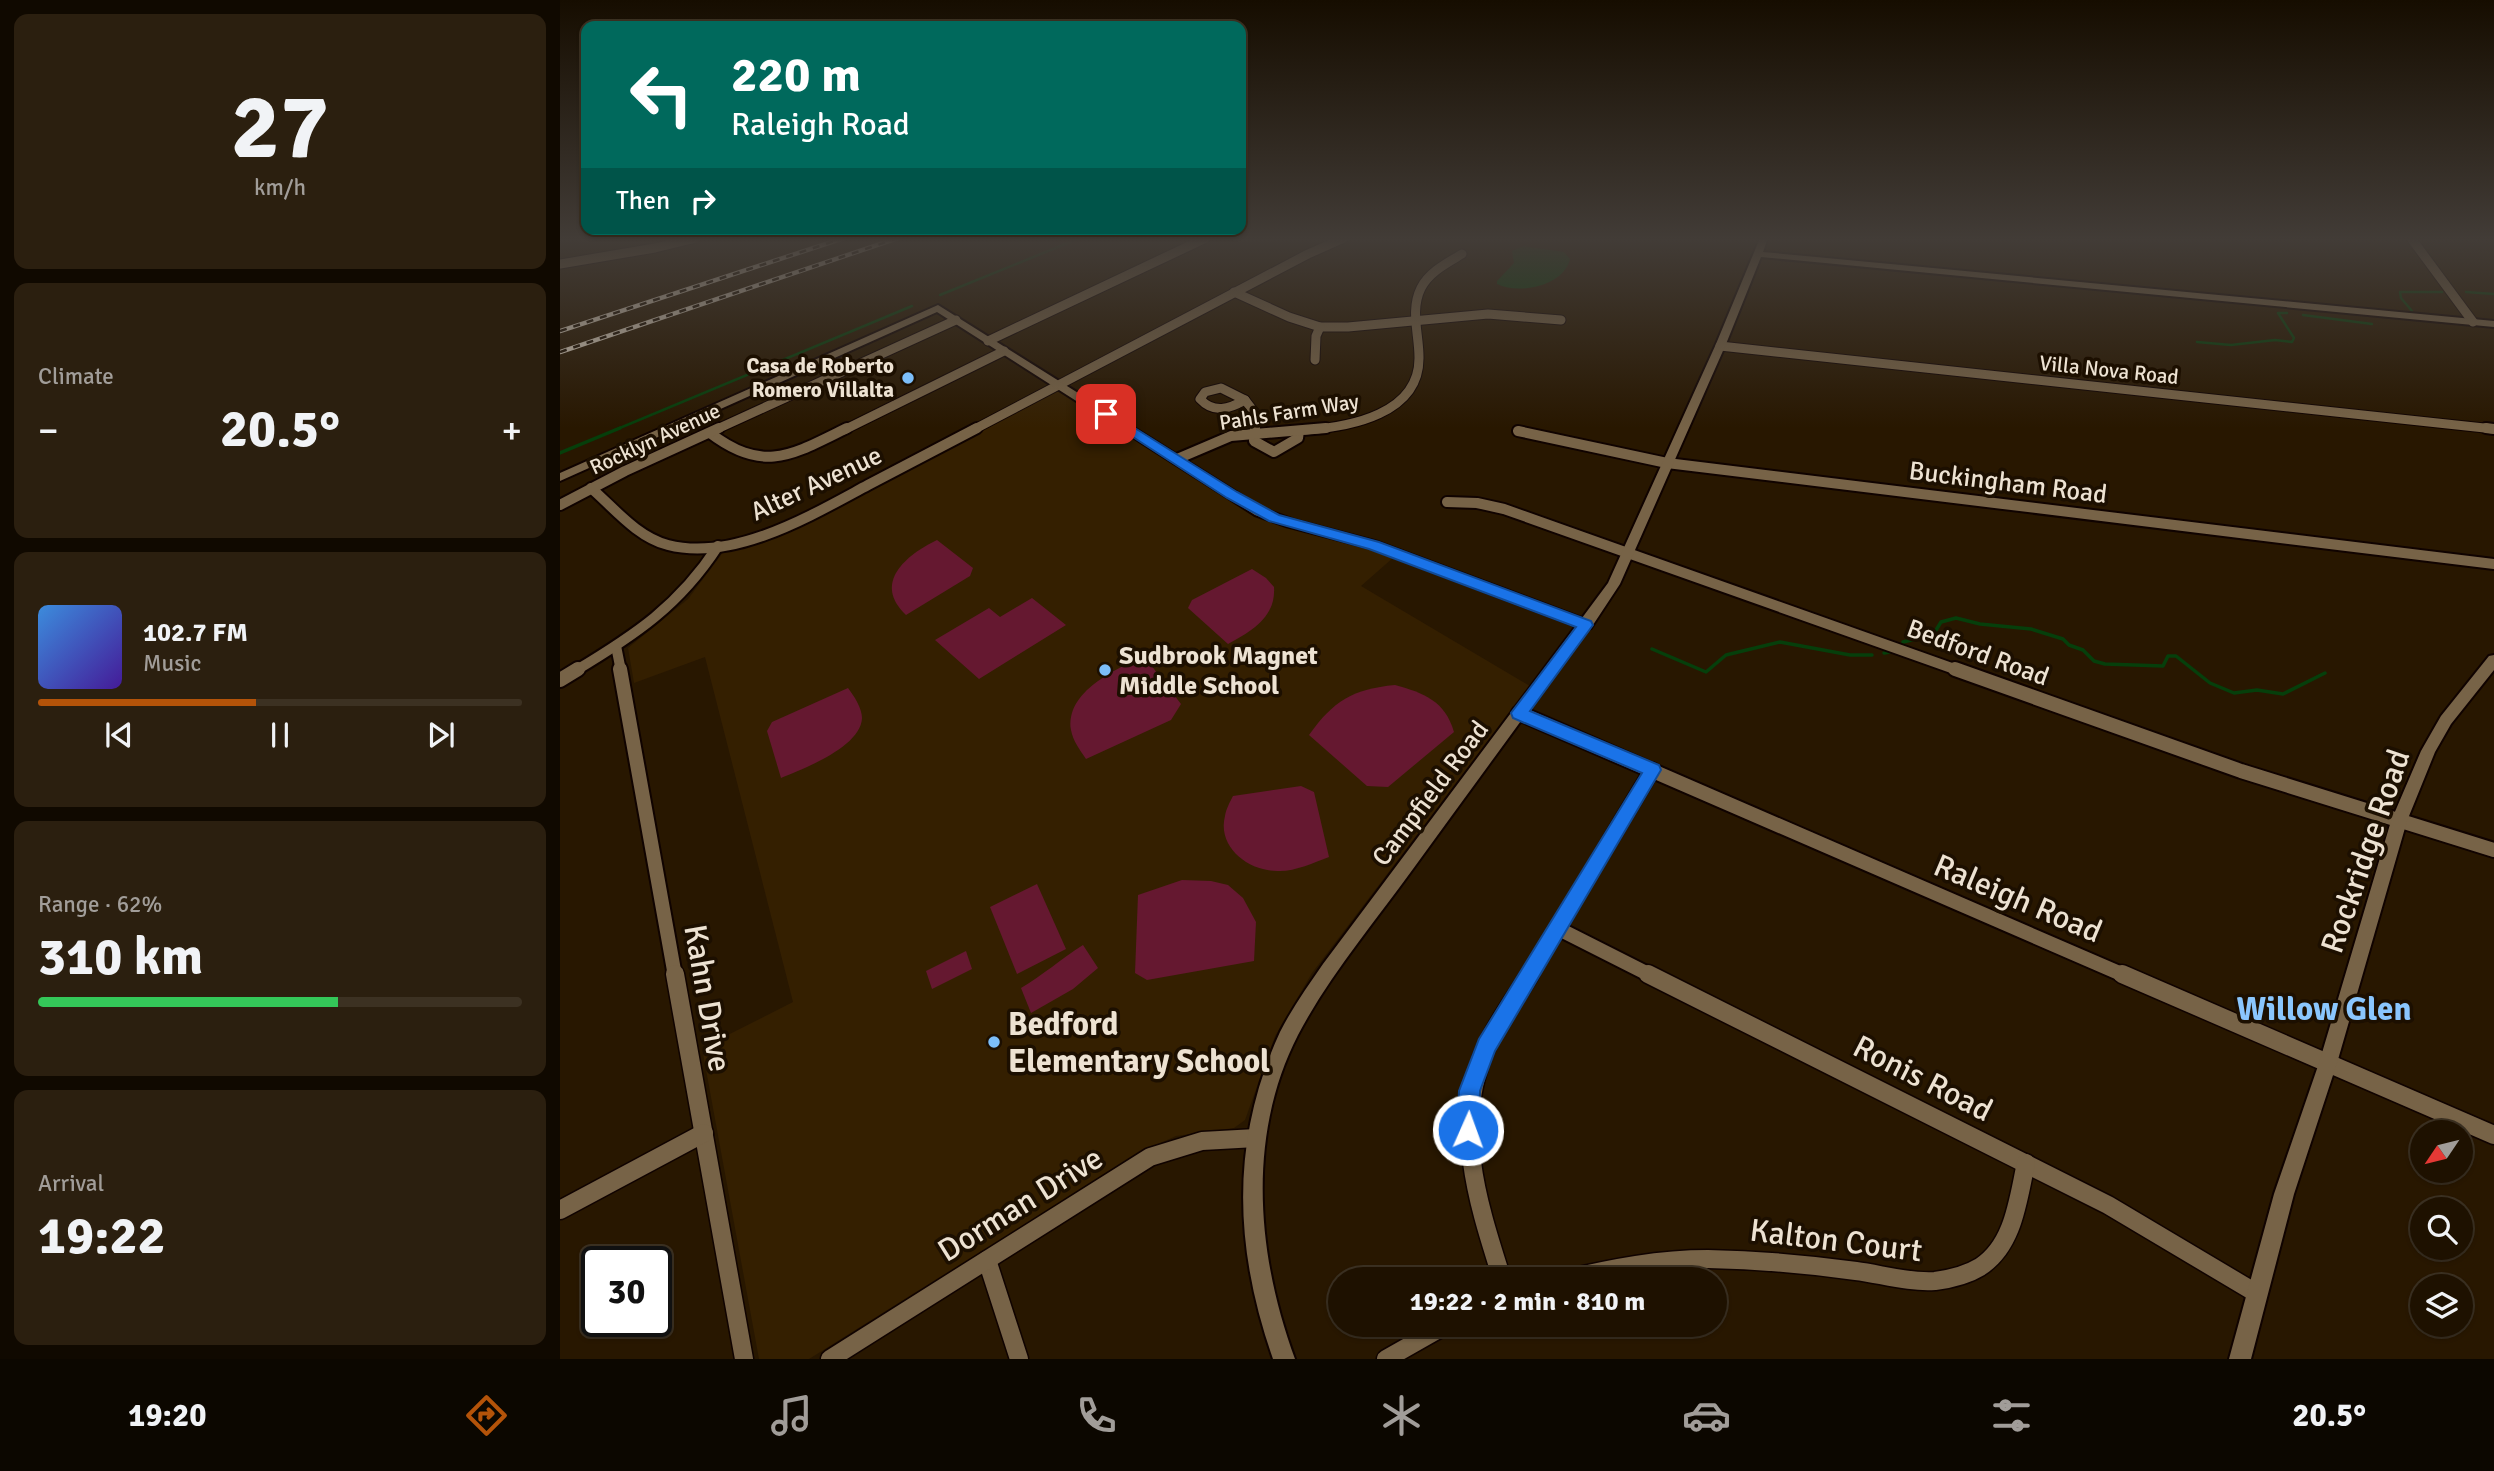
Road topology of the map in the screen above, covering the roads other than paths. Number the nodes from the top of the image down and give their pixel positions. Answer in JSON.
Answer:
{"nodes":[{"id":1,"x":1072,"y":301,"type":"edge"},
{"id":2,"x":1216,"y":301,"type":"edge"},
{"id":3,"x":1255,"y":301,"type":"edge"},
{"id":4,"x":1417,"y":301,"type":"edge"},
{"id":5,"x":1738,"y":301,"type":"edge"},
{"id":6,"x":2257,"y":301,"type":"edge"},
{"id":7,"x":2458,"y":301,"type":"edge"},
{"id":8,"x":956,"y":320,"type":"junction"},
{"id":9,"x":1417,"y":320,"type":"junction"},
{"id":10,"x":1561,"y":320,"type":"dead end"},
{"id":11,"x":2473,"y":322,"type":"junction"},
{"id":12,"x":2494,"y":324,"type":"edge"},
{"id":13,"x":1320,"y":327,"type":"junction"},
{"id":14,"x":988,"y":341,"type":"junction"},
{"id":15,"x":1720,"y":346,"type":"junction"},
{"id":16,"x":1004,"y":351,"type":"junction"},
{"id":17,"x":1315,"y":360,"type":"dead end"},
{"id":18,"x":1059,"y":384,"type":"junction"},
{"id":19,"x":1245,"y":400,"type":"dead end"},
{"id":20,"x":2494,"y":429,"type":"edge"},
{"id":21,"x":1299,"y":430,"type":"junction"},
{"id":22,"x":1518,"y":431,"type":"dead end"},
{"id":23,"x":710,"y":433,"type":"junction"},
{"id":24,"x":1254,"y":433,"type":"junction"},
{"id":25,"x":1177,"y":459,"type":"junction"},
{"id":26,"x":1667,"y":463,"type":"junction"},
{"id":27,"x":560,"y":477,"type":"edge"},
{"id":28,"x":591,"y":488,"type":"junction"},
{"id":29,"x":1447,"y":502,"type":"dead end"},
{"id":30,"x":560,"y":505,"type":"edge"},
{"id":31,"x":718,"y":546,"type":"junction"},
{"id":32,"x":1629,"y":552,"type":"junction"},
{"id":33,"x":2494,"y":564,"type":"edge"},
{"id":34,"x":1586,"y":625,"type":"junction"},
{"id":35,"x":616,"y":646,"type":"junction"},
{"id":36,"x":2494,"y":660,"type":"edge"},
{"id":37,"x":560,"y":680,"type":"edge"},
{"id":38,"x":1519,"y":713,"type":"junction"},
{"id":39,"x":1653,"y":770,"type":"junction"},
{"id":40,"x":2399,"y":821,"type":"junction"},
{"id":41,"x":2494,"y":849,"type":"edge"},
{"id":42,"x":1557,"y":928,"type":"junction"},
{"id":43,"x":2328,"y":1063,"type":"junction"},
{"id":44,"x":704,"y":1133,"type":"junction"},
{"id":45,"x":2494,"y":1135,"type":"edge"},
{"id":46,"x":1256,"y":1138,"type":"junction"},
{"id":47,"x":2026,"y":1163,"type":"junction"},
{"id":48,"x":560,"y":1210,"type":"edge"},
{"id":49,"x":987,"y":1260,"type":"junction"},
{"id":50,"x":1499,"y":1267,"type":"edge"},
{"id":51,"x":1622,"y":1267,"type":"edge"},
{"id":52,"x":2256,"y":1293,"type":"junction"},
{"id":53,"x":1425,"y":1337,"type":"edge"},
{"id":54,"x":744,"y":1359,"type":"edge"},
{"id":55,"x":830,"y":1359,"type":"edge"},
{"id":56,"x":1019,"y":1359,"type":"edge"},
{"id":57,"x":1284,"y":1359,"type":"edge"},
{"id":58,"x":1386,"y":1359,"type":"edge"},
{"id":59,"x":2240,"y":1359,"type":"edge"}],
"edges":[{"from":1,"to":14,"type":"street"},
{"from":2,"to":18,"type":"street","name":"Alter Avenue"},
{"from":3,"to":13,"type":"street"},
{"from":4,"to":9,"type":"street","name":"Pahls Farm Way"},
{"from":5,"to":15,"type":"street","name":"Campfield Road"},
{"from":6,"to":11,"type":"street"},
{"from":7,"to":11,"type":"street"},
{"from":8,"to":14,"type":"street"},
{"from":8,"to":23,"type":"street","name":"Rocklyn Avenue"},
{"from":8,"to":27,"type":"street"},
{"from":9,"to":10,"type":"street"},
{"from":9,"to":13,"type":"street"},
{"from":9,"to":21,"type":"street","name":"Pahls Farm Way"},
{"from":11,"to":12,"type":"street"},
{"from":13,"to":17,"type":"street"},
{"from":14,"to":16,"type":"street"},
{"from":15,"to":20,"type":"street","name":"Villa Nova Road"},
{"from":15,"to":26,"type":"street","name":"Campfield Road"},
{"from":16,"to":18,"type":"street"},
{"from":16,"to":23,"type":"street"},
{"from":18,"to":25,"type":"street"},
{"from":18,"to":31,"type":"street","name":"Alter Avenue"},
{"from":19,"to":24,"type":"street"},
{"from":21,"to":24,"type":"street","name":"Pahls Farm Way"},
{"from":21,"to":24,"type":"street"},
{"from":22,"to":26,"type":"street","name":"Buckingham Road"},
{"from":23,"to":28,"type":"street","name":"Rocklyn Avenue"},
{"from":24,"to":25,"type":"street","name":"Pahls Farm Way"},
{"from":25,"to":34,"type":"street"},
{"from":26,"to":32,"type":"street","name":"Campfield Road"},
{"from":26,"to":33,"type":"street","name":"Buckingham Road"},
{"from":28,"to":30,"type":"street","name":"Rocklyn Avenue"},
{"from":28,"to":31,"type":"street","name":"Alter Avenue"},
{"from":29,"to":32,"type":"street","name":"Bedford Road"},
{"from":31,"to":35,"type":"street"},
{"from":32,"to":34,"type":"street","name":"Campfield Road"},
{"from":32,"to":40,"type":"street","name":"Bedford Road"},
{"from":34,"to":38,"type":"street","name":"Campfield Road"},
{"from":35,"to":37,"type":"street"},
{"from":35,"to":44,"type":"street","name":"Kahn Drive"},
{"from":36,"to":40,"type":"street","name":"Rockridge Road"},
{"from":38,"to":39,"type":"street","name":"Raleigh Road"},
{"from":38,"to":46,"type":"street","name":"Campfield Road"},
{"from":39,"to":42,"type":"street"},
{"from":39,"to":43,"type":"street","name":"Raleigh Road"},
{"from":40,"to":41,"type":"street","name":"Bedford Road"},
{"from":40,"to":43,"type":"street","name":"Rockridge Road"},
{"from":42,"to":47,"type":"street","name":"Ronis Road"},
{"from":42,"to":50,"type":"street"},
{"from":43,"to":45,"type":"street","name":"Raleigh Road"},
{"from":43,"to":52,"type":"street","name":"Rockridge Road"},
{"from":44,"to":48,"type":"street"},
{"from":44,"to":54,"type":"street","name":"Kahn Drive"},
{"from":46,"to":49,"type":"street","name":"Dorman Drive"},
{"from":46,"to":57,"type":"street","name":"Campfield Road"},
{"from":47,"to":51,"type":"street","name":"Kalton Court"},
{"from":47,"to":52,"type":"street","name":"Ronis Road"},
{"from":49,"to":55,"type":"street","name":"Dorman Drive"},
{"from":49,"to":56,"type":"street"},
{"from":52,"to":59,"type":"street","name":"Rockridge Road"},
{"from":53,"to":58,"type":"street"}]}
